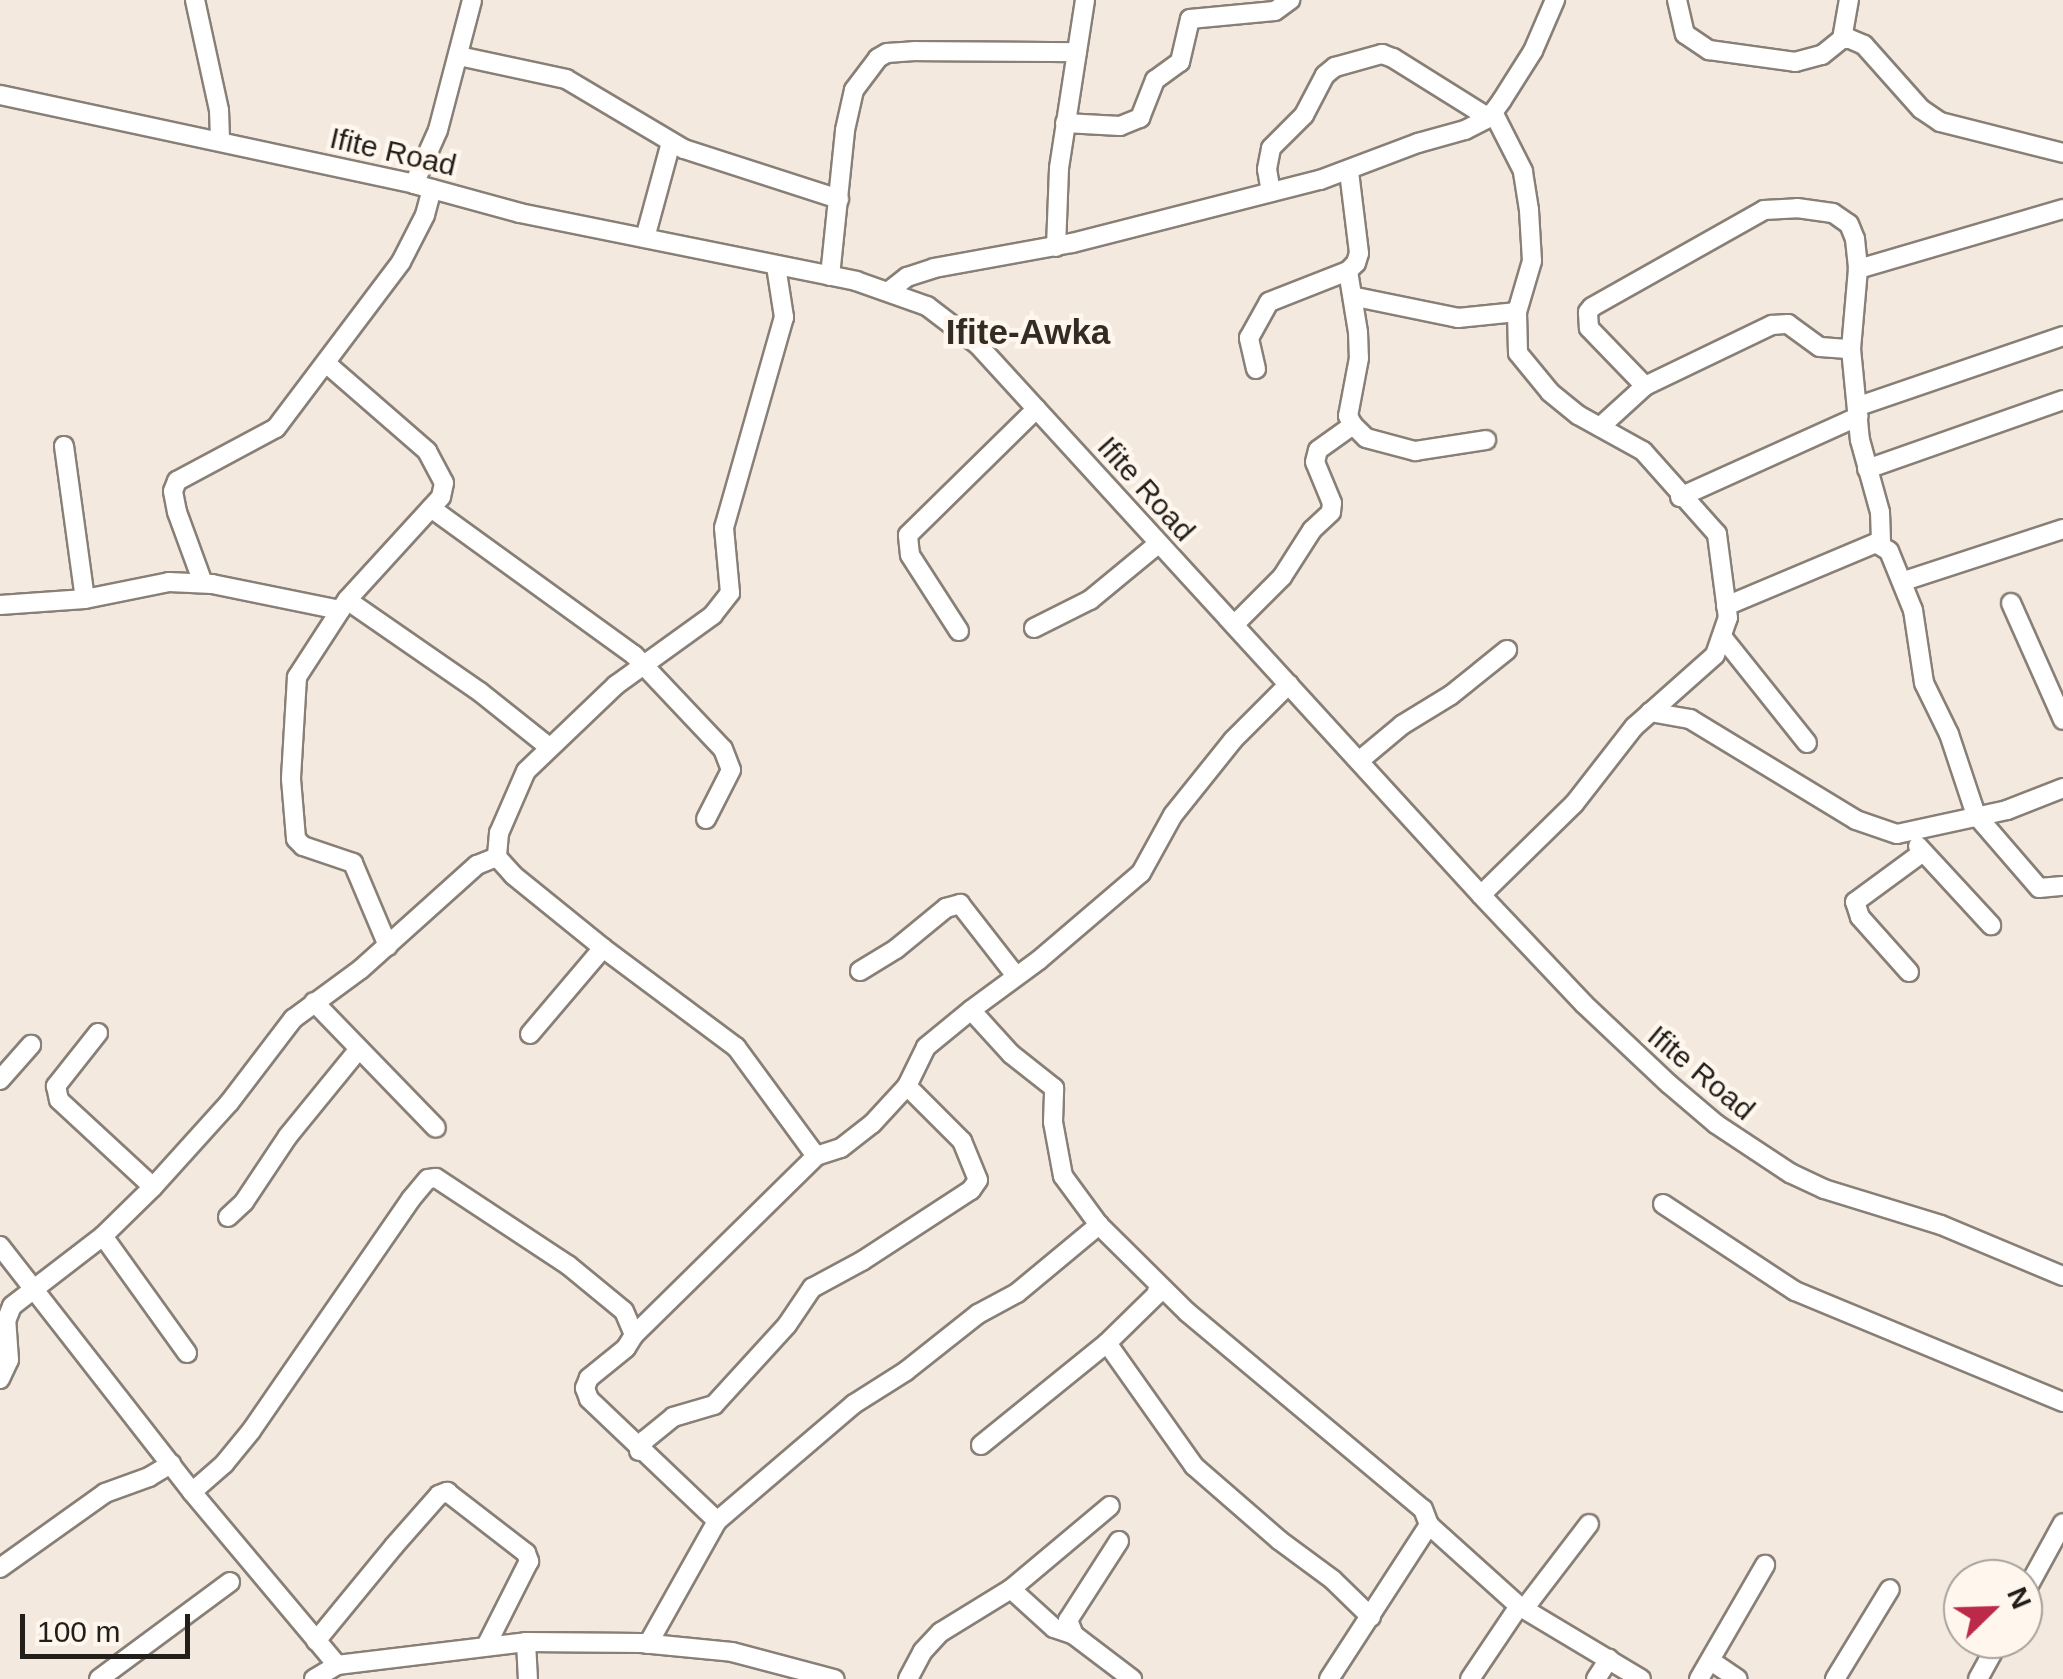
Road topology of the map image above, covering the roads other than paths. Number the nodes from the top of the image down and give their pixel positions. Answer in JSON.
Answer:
{"nodes":[{"id":1,"x":195,"y":0,"type":"edge"},
{"id":2,"x":472,"y":0,"type":"edge"},
{"id":3,"x":1085,"y":0,"type":"edge"},
{"id":4,"x":1290,"y":0,"type":"edge"},
{"id":5,"x":1555,"y":0,"type":"edge"},
{"id":6,"x":1676,"y":0,"type":"edge"},
{"id":7,"x":1849,"y":0,"type":"edge"},
{"id":8,"x":1842,"y":39,"type":"junction"},
{"id":9,"x":1077,"y":52,"type":"junction"},
{"id":10,"x":459,"y":56,"type":"junction"},
{"id":11,"x":0,"y":95,"type":"edge"},
{"id":12,"x":1491,"y":115,"type":"junction"},
{"id":13,"x":1065,"y":123,"type":"junction"},
{"id":14,"x":220,"y":141,"type":"junction"},
{"id":15,"x":672,"y":142,"type":"junction"},
{"id":16,"x":2063,"y":153,"type":"edge"},
{"id":17,"x":1349,"y":170,"type":"junction"},
{"id":18,"x":423,"y":186,"type":"junction"},
{"id":19,"x":1270,"y":192,"type":"junction"},
{"id":20,"x":838,"y":199,"type":"junction"},
{"id":21,"x":2063,"y":209,"type":"edge"},
{"id":22,"x":645,"y":238,"type":"junction"},
{"id":23,"x":1056,"y":247,"type":"junction"},
{"id":24,"x":776,"y":266,"type":"junction"},
{"id":25,"x":1858,"y":270,"type":"junction"},
{"id":26,"x":1348,"y":271,"type":"junction"},
{"id":27,"x":830,"y":276,"type":"junction"},
{"id":28,"x":889,"y":291,"type":"junction"},
{"id":29,"x":1356,"y":297,"type":"junction"},
{"id":30,"x":1517,"y":312,"type":"junction"},
{"id":31,"x":2063,"y":336,"type":"edge"},
{"id":32,"x":1852,"y":350,"type":"junction"},
{"id":33,"x":327,"y":364,"type":"junction"},
{"id":34,"x":1256,"y":369,"type":"dead end"},
{"id":35,"x":1645,"y":386,"type":"junction"},
{"id":36,"x":2063,"y":400,"type":"edge"},
{"id":37,"x":1036,"y":408,"type":"junction"},
{"id":38,"x":1859,"y":411,"type":"junction"},
{"id":39,"x":1354,"y":424,"type":"junction"},
{"id":40,"x":1600,"y":427,"type":"junction"},
{"id":41,"x":1486,"y":440,"type":"dead end"},
{"id":42,"x":64,"y":446,"type":"dead end"},
{"id":43,"x":1868,"y":469,"type":"junction"},
{"id":44,"x":1680,"y":497,"type":"junction"},
{"id":45,"x":431,"y":508,"type":"junction"},
{"id":46,"x":2063,"y":530,"type":"edge"},
{"id":47,"x":1158,"y":544,"type":"junction"},
{"id":48,"x":1881,"y":544,"type":"junction"},
{"id":49,"x":1904,"y":581,"type":"junction"},
{"id":50,"x":203,"y":583,"type":"junction"},
{"id":51,"x":85,"y":599,"type":"junction"},
{"id":52,"x":2011,"y":603,"type":"dead end"},
{"id":53,"x":344,"y":605,"type":"junction"},
{"id":54,"x":0,"y":606,"type":"edge"},
{"id":55,"x":1726,"y":606,"type":"junction"},
{"id":56,"x":1234,"y":625,"type":"junction"},
{"id":57,"x":1034,"y":628,"type":"dead end"},
{"id":58,"x":959,"y":631,"type":"dead end"},
{"id":59,"x":1724,"y":639,"type":"junction"},
{"id":60,"x":1507,"y":650,"type":"dead end"},
{"id":61,"x":645,"y":666,"type":"junction"},
{"id":62,"x":1289,"y":684,"type":"junction"},
{"id":63,"x":1650,"y":712,"type":"junction"},
{"id":64,"x":2063,"y":720,"type":"edge"},
{"id":65,"x":1806,"y":743,"type":"dead end"},
{"id":66,"x":549,"y":748,"type":"junction"},
{"id":67,"x":1360,"y":761,"type":"junction"},
{"id":68,"x":2063,"y":788,"type":"edge"},
{"id":69,"x":1976,"y":815,"type":"junction"},
{"id":70,"x":706,"y":819,"type":"dead end"},
{"id":71,"x":1907,"y":834,"type":"junction"},
{"id":72,"x":1923,"y":852,"type":"junction"},
{"id":73,"x":497,"y":856,"type":"junction"},
{"id":74,"x":2063,"y":886,"type":"edge"},
{"id":75,"x":1481,"y":895,"type":"junction"},
{"id":76,"x":1991,"y":924,"type":"dead end"},
{"id":77,"x":388,"y":946,"type":"junction"},
{"id":78,"x":603,"y":948,"type":"junction"},
{"id":79,"x":860,"y":971,"type":"dead end"},
{"id":80,"x":1909,"y":972,"type":"dead end"},
{"id":81,"x":1016,"y":976,"type":"junction"},
{"id":82,"x":314,"y":1002,"type":"junction"},
{"id":83,"x":970,"y":1010,"type":"junction"},
{"id":84,"x":98,"y":1033,"type":"dead end"},
{"id":85,"x":530,"y":1034,"type":"dead end"},
{"id":86,"x":30,"y":1045,"type":"dead end"},
{"id":87,"x":359,"y":1049,"type":"junction"},
{"id":88,"x":0,"y":1080,"type":"edge"},
{"id":89,"x":907,"y":1086,"type":"junction"},
{"id":90,"x":436,"y":1128,"type":"dead end"},
{"id":91,"x":816,"y":1156,"type":"junction"},
{"id":92,"x":153,"y":1187,"type":"junction"},
{"id":93,"x":1663,"y":1204,"type":"dead end"},
{"id":94,"x":228,"y":1217,"type":"dead end"},
{"id":95,"x":1099,"y":1225,"type":"junction"},
{"id":96,"x":103,"y":1236,"type":"junction"},
{"id":97,"x":0,"y":1246,"type":"edge"},
{"id":98,"x":2063,"y":1276,"type":"edge"},
{"id":99,"x":1159,"y":1285,"type":"junction"},
{"id":100,"x":34,"y":1288,"type":"junction"},
{"id":101,"x":634,"y":1335,"type":"junction"},
{"id":102,"x":1106,"y":1343,"type":"junction"},
{"id":103,"x":187,"y":1353,"type":"dead end"},
{"id":104,"x":0,"y":1379,"type":"edge"},
{"id":105,"x":2063,"y":1402,"type":"edge"},
{"id":106,"x":981,"y":1445,"type":"dead end"},
{"id":107,"x":640,"y":1451,"type":"junction"},
{"id":108,"x":170,"y":1464,"type":"junction"},
{"id":109,"x":192,"y":1492,"type":"junction"},
{"id":110,"x":1110,"y":1506,"type":"dead end"},
{"id":111,"x":717,"y":1520,"type":"junction"},
{"id":112,"x":1589,"y":1524,"type":"dead end"},
{"id":113,"x":1428,"y":1525,"type":"junction"},
{"id":114,"x":2062,"y":1527,"type":"edge"},
{"id":115,"x":1119,"y":1541,"type":"dead end"},
{"id":116,"x":2043,"y":1561,"type":"edge"},
{"id":117,"x":1765,"y":1565,"type":"dead end"},
{"id":118,"x":0,"y":1568,"type":"edge"},
{"id":119,"x":230,"y":1582,"type":"dead end"},
{"id":120,"x":1011,"y":1589,"type":"junction"},
{"id":121,"x":1890,"y":1590,"type":"dead end"},
{"id":122,"x":1522,"y":1608,"type":"junction"},
{"id":123,"x":1371,"y":1617,"type":"junction"},
{"id":124,"x":1074,"y":1635,"type":"junction"},
{"id":125,"x":316,"y":1641,"type":"junction"},
{"id":126,"x":526,"y":1642,"type":"junction"},
{"id":127,"x":648,"y":1644,"type":"junction"},
{"id":128,"x":486,"y":1646,"type":"junction"},
{"id":129,"x":1609,"y":1659,"type":"junction"},
{"id":130,"x":1711,"y":1661,"type":"junction"},
{"id":131,"x":337,"y":1666,"type":"junction"},
{"id":132,"x":318,"y":1678,"type":"edge"},
{"id":133,"x":99,"y":1679,"type":"edge"},
{"id":134,"x":528,"y":1679,"type":"edge"},
{"id":135,"x":834,"y":1679,"type":"edge"},
{"id":136,"x":908,"y":1679,"type":"edge"},
{"id":137,"x":1132,"y":1679,"type":"edge"},
{"id":138,"x":1328,"y":1679,"type":"edge"},
{"id":139,"x":1470,"y":1679,"type":"edge"},
{"id":140,"x":1596,"y":1679,"type":"edge"},
{"id":141,"x":1641,"y":1679,"type":"edge"},
{"id":142,"x":1699,"y":1679,"type":"edge"},
{"id":143,"x":1738,"y":1679,"type":"edge"},
{"id":144,"x":1835,"y":1679,"type":"edge"}],
"edges":[{"from":1,"to":14,"type":"street"},
{"from":2,"to":10,"type":"street"},
{"from":3,"to":9,"type":"street"},
{"from":4,"to":13,"type":"street"},
{"from":5,"to":12,"type":"street"},
{"from":6,"to":8,"type":"street"},
{"from":7,"to":8,"type":"street"},
{"from":8,"to":16,"type":"street"},
{"from":9,"to":13,"type":"street"},
{"from":9,"to":20,"type":"street"},
{"from":10,"to":15,"type":"street"},
{"from":10,"to":18,"type":"street"},
{"from":11,"to":14,"type":"street","name":"Ifite Road"},
{"from":12,"to":17,"type":"street"},
{"from":12,"to":19,"type":"street"},
{"from":12,"to":30,"type":"street"},
{"from":13,"to":23,"type":"street"},
{"from":14,"to":18,"type":"street","name":"Ifite Road"},
{"from":15,"to":20,"type":"street"},
{"from":15,"to":22,"type":"street"},
{"from":17,"to":19,"type":"street"},
{"from":17,"to":26,"type":"street"},
{"from":18,"to":22,"type":"street","name":"Ifite Road"},
{"from":18,"to":33,"type":"street"},
{"from":19,"to":23,"type":"street"},
{"from":20,"to":27,"type":"street"},
{"from":21,"to":25,"type":"street"},
{"from":22,"to":24,"type":"street","name":"Ifite Road"},
{"from":23,"to":28,"type":"street"},
{"from":24,"to":27,"type":"street","name":"Ifite Road"},
{"from":24,"to":61,"type":"street"},
{"from":25,"to":32,"type":"street"},
{"from":25,"to":35,"type":"street"},
{"from":26,"to":29,"type":"street"},
{"from":26,"to":34,"type":"street"},
{"from":27,"to":28,"type":"street","name":"Ifite Road"},
{"from":28,"to":37,"type":"street","name":"Ifite Road"},
{"from":29,"to":30,"type":"street"},
{"from":29,"to":39,"type":"street"},
{"from":30,"to":40,"type":"street"},
{"from":31,"to":38,"type":"street"},
{"from":32,"to":35,"type":"street"},
{"from":32,"to":38,"type":"street"},
{"from":33,"to":45,"type":"street"},
{"from":33,"to":50,"type":"street"},
{"from":35,"to":40,"type":"street"},
{"from":36,"to":43,"type":"street"},
{"from":37,"to":47,"type":"street","name":"Ifite Road"},
{"from":37,"to":58,"type":"street"},
{"from":38,"to":43,"type":"street"},
{"from":38,"to":44,"type":"street"},
{"from":39,"to":41,"type":"street"},
{"from":39,"to":56,"type":"street"},
{"from":40,"to":44,"type":"street"},
{"from":42,"to":51,"type":"street"},
{"from":43,"to":48,"type":"street"},
{"from":44,"to":55,"type":"street"},
{"from":45,"to":53,"type":"street"},
{"from":45,"to":61,"type":"street"},
{"from":46,"to":49,"type":"street"},
{"from":47,"to":56,"type":"street","name":"Ifite Road"},
{"from":47,"to":57,"type":"street"},
{"from":48,"to":49,"type":"street"},
{"from":48,"to":55,"type":"street"},
{"from":49,"to":69,"type":"street"},
{"from":50,"to":51,"type":"street"},
{"from":50,"to":53,"type":"street"},
{"from":51,"to":54,"type":"street"},
{"from":52,"to":64,"type":"street"},
{"from":53,"to":66,"type":"street"},
{"from":53,"to":77,"type":"street"},
{"from":55,"to":59,"type":"street"},
{"from":56,"to":62,"type":"street","name":"Ifite Road"},
{"from":59,"to":63,"type":"street"},
{"from":59,"to":65,"type":"street"},
{"from":60,"to":67,"type":"street"},
{"from":61,"to":66,"type":"street"},
{"from":61,"to":70,"type":"street"},
{"from":62,"to":67,"type":"street","name":"Ifite Road"},
{"from":62,"to":81,"type":"street"},
{"from":63,"to":71,"type":"street"},
{"from":63,"to":75,"type":"street"},
{"from":66,"to":73,"type":"street"},
{"from":67,"to":75,"type":"street","name":"Ifite Road"},
{"from":68,"to":69,"type":"street"},
{"from":69,"to":71,"type":"street"},
{"from":69,"to":74,"type":"street"},
{"from":71,"to":72,"type":"street"},
{"from":72,"to":76,"type":"street"},
{"from":72,"to":80,"type":"street"},
{"from":73,"to":77,"type":"street"},
{"from":73,"to":78,"type":"street"},
{"from":75,"to":98,"type":"street","name":"Ifite Road"},
{"from":77,"to":82,"type":"street"},
{"from":78,"to":85,"type":"street"},
{"from":78,"to":91,"type":"street"},
{"from":79,"to":81,"type":"street"},
{"from":81,"to":83,"type":"street"},
{"from":82,"to":87,"type":"street"},
{"from":82,"to":92,"type":"street"},
{"from":83,"to":89,"type":"street"},
{"from":83,"to":95,"type":"street"},
{"from":84,"to":92,"type":"street"},
{"from":86,"to":88,"type":"street"},
{"from":87,"to":90,"type":"street"},
{"from":87,"to":94,"type":"street"},
{"from":89,"to":91,"type":"street"},
{"from":89,"to":107,"type":"street"},
{"from":91,"to":101,"type":"street"},
{"from":92,"to":96,"type":"street"},
{"from":93,"to":105,"type":"street"},
{"from":95,"to":99,"type":"street"},
{"from":95,"to":111,"type":"street"},
{"from":96,"to":100,"type":"street"},
{"from":96,"to":103,"type":"street"},
{"from":97,"to":100,"type":"street"},
{"from":99,"to":102,"type":"street"},
{"from":99,"to":113,"type":"street"},
{"from":100,"to":104,"type":"street"},
{"from":100,"to":108,"type":"street"},
{"from":101,"to":107,"type":"street"},
{"from":101,"to":109,"type":"street"},
{"from":102,"to":106,"type":"street"},
{"from":102,"to":123,"type":"street"},
{"from":107,"to":111,"type":"street"},
{"from":108,"to":109,"type":"street"},
{"from":108,"to":118,"type":"street"},
{"from":109,"to":125,"type":"street"},
{"from":110,"to":120,"type":"street"},
{"from":111,"to":127,"type":"street"},
{"from":112,"to":122,"type":"street"},
{"from":113,"to":122,"type":"street"},
{"from":113,"to":123,"type":"street"},
{"from":114,"to":116,"type":"street"},
{"from":115,"to":124,"type":"street"},
{"from":117,"to":130,"type":"street"},
{"from":119,"to":133,"type":"street"},
{"from":120,"to":124,"type":"street"},
{"from":120,"to":136,"type":"street"},
{"from":121,"to":144,"type":"street"},
{"from":122,"to":129,"type":"street"},
{"from":122,"to":139,"type":"street"},
{"from":123,"to":138,"type":"street"},
{"from":124,"to":137,"type":"street"},
{"from":125,"to":128,"type":"street"},
{"from":125,"to":131,"type":"street"},
{"from":126,"to":127,"type":"street"},
{"from":126,"to":128,"type":"street"},
{"from":126,"to":134,"type":"street"},
{"from":127,"to":135,"type":"street"},
{"from":128,"to":131,"type":"street"},
{"from":129,"to":140,"type":"street"},
{"from":129,"to":141,"type":"street"},
{"from":130,"to":142,"type":"street"},
{"from":130,"to":143,"type":"street"},
{"from":131,"to":132,"type":"street"}]}
